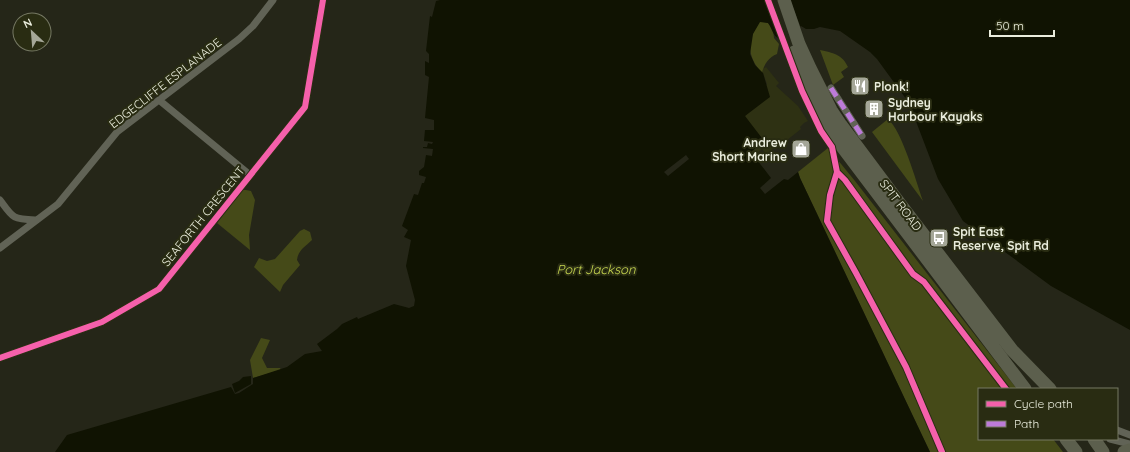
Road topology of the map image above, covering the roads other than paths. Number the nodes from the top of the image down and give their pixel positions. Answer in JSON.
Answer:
{"nodes":[{"id":1,"x":273,"y":0,"type":"edge"},
{"id":2,"x":323,"y":0,"type":"edge"},
{"id":3,"x":774,"y":0,"type":"edge"},
{"id":4,"x":784,"y":0,"type":"edge"},
{"id":5,"x":796,"y":45,"type":"junction"},
{"id":6,"x":830,"y":88,"type":"dead end"},
{"id":7,"x":159,"y":100,"type":"junction"},
{"id":8,"x":862,"y":136,"type":"dead end"},
{"id":9,"x":250,"y":175,"type":"junction"},
{"id":10,"x":0,"y":200,"type":"edge"},
{"id":11,"x":35,"y":220,"type":"junction"},
{"id":12,"x":0,"y":248,"type":"edge"},
{"id":13,"x":1,"y":355,"type":"edge"},
{"id":14,"x":1024,"y":388,"type":"edge"},
{"id":15,"x":1049,"y":388,"type":"edge"},
{"id":16,"x":1118,"y":430,"type":"edge"},
{"id":17,"x":1130,"y":435,"type":"edge"},
{"id":18,"x":1067,"y":440,"type":"edge"},
{"id":19,"x":1095,"y":440,"type":"edge"},
{"id":20,"x":1114,"y":440,"type":"edge"},
{"id":21,"x":1130,"y":444,"type":"edge"},
{"id":22,"x":1130,"y":450,"type":"edge"},
{"id":23,"x":1076,"y":452,"type":"edge"},
{"id":24,"x":1103,"y":452,"type":"edge"},
{"id":25,"x":1124,"y":452,"type":"edge"}],
"edges":[{"from":1,"to":7,"type":"street","name":"EDGECLIFFE ESPLANADE"},
{"from":2,"to":9,"type":"street","name":"SEAFORTH CRESCENT"},
{"from":3,"to":5,"type":"highway","name":"SPIT ROAD"},
{"from":4,"to":5,"type":"highway","name":"SPIT ROAD"},
{"from":5,"to":14,"type":"highway","name":"SPIT ROAD"},
{"from":5,"to":15,"type":"highway","name":"SPIT ROAD"},
{"from":6,"to":8,"type":"street"},
{"from":7,"to":9,"type":"street"},
{"from":7,"to":11,"type":"street","name":"EDGECLIFFE ESPLANADE"},
{"from":9,"to":13,"type":"street","name":"SEAFORTH CRESCENT"},
{"from":10,"to":11,"type":"street"},
{"from":11,"to":12,"type":"street","name":"EDGECLIFFE ESPLANADE"},
{"from":16,"to":17,"type":"street"},
{"from":18,"to":23,"type":"highway"},
{"from":19,"to":24,"type":"highway"},
{"from":20,"to":21,"type":"street"},
{"from":22,"to":25,"type":"highway"}]}
